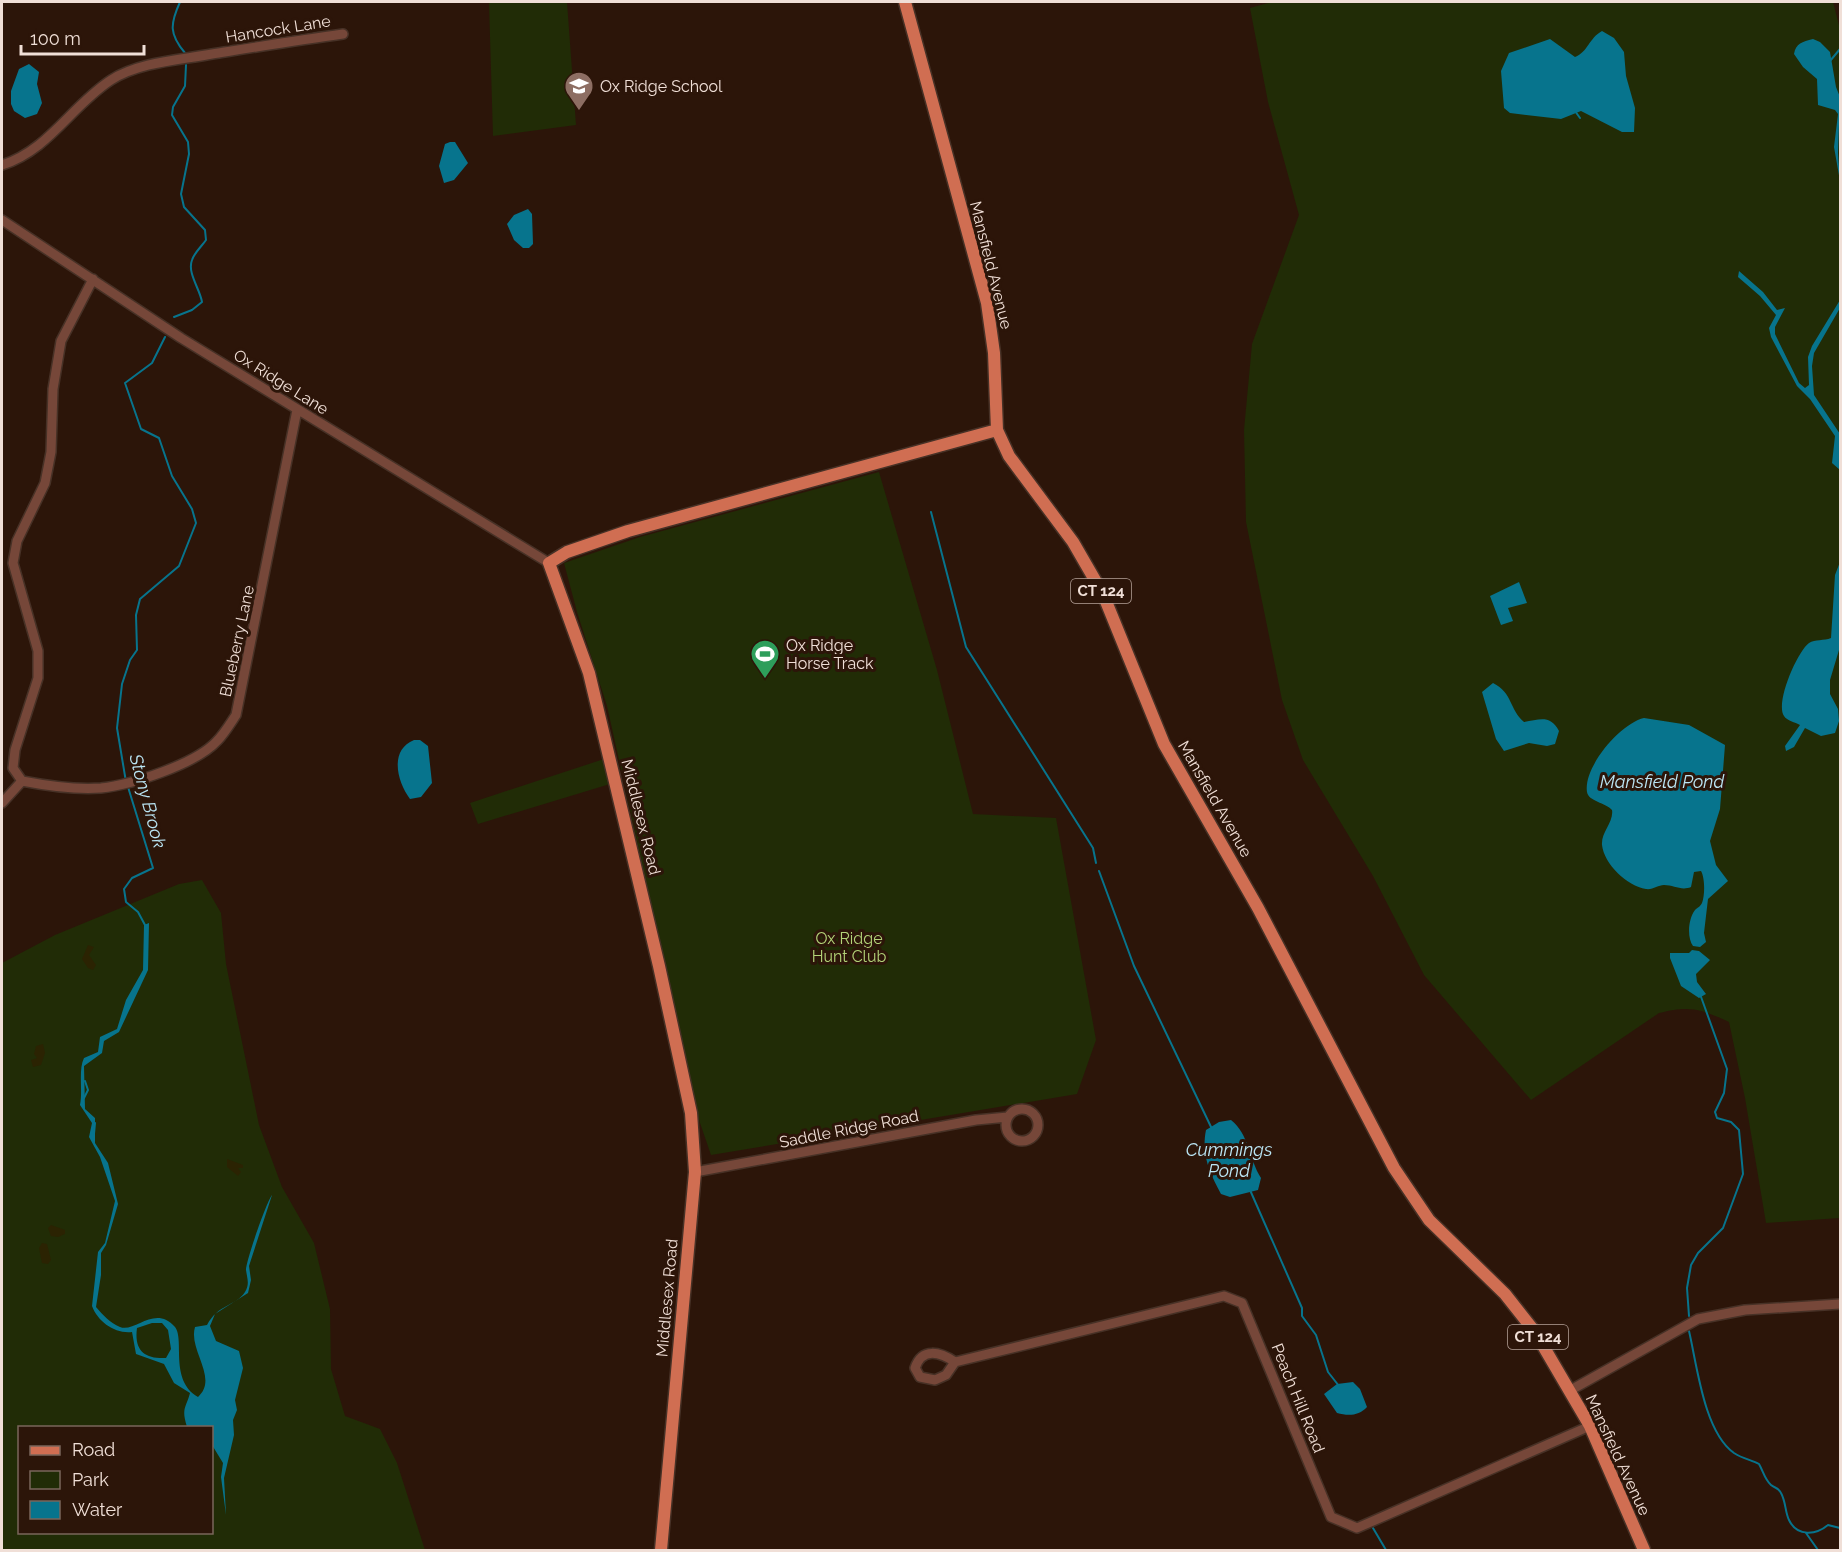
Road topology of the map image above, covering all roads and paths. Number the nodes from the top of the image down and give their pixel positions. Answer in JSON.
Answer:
{"nodes":[{"id":1,"x":905,"y":2,"type":"edge"},
{"id":2,"x":343,"y":34,"type":"dead end"},
{"id":3,"x":2,"y":165,"type":"edge"},
{"id":4,"x":2,"y":220,"type":"edge"},
{"id":5,"x":93,"y":279,"type":"junction"},
{"id":6,"x":297,"y":410,"type":"junction"},
{"id":7,"x":997,"y":430,"type":"junction"},
{"id":8,"x":549,"y":563,"type":"junction"},
{"id":9,"x":22,"y":781,"type":"junction"},
{"id":10,"x":2,"y":804,"type":"edge"},
{"id":11,"x":1008,"y":1118,"type":"dead end"},
{"id":12,"x":695,"y":1172,"type":"junction"},
{"id":13,"x":1840,"y":1304,"type":"edge"},
{"id":14,"x":955,"y":1362,"type":"dead end"},
{"id":15,"x":1569,"y":1391,"type":"junction"},
{"id":16,"x":1590,"y":1426,"type":"junction"},
{"id":17,"x":661,"y":1551,"type":"edge"},
{"id":18,"x":1644,"y":1551,"type":"edge"}],
"edges":[{"from":1,"to":7,"type":"main road","name":"Mansfield Avenue","number":"CT 124"},
{"from":2,"to":3,"type":"street","name":"Hancock Lane"},
{"from":4,"to":5,"type":"street","name":"Ox Ridge Lane"},
{"from":5,"to":6,"type":"street","name":"Ox Ridge Lane"},
{"from":5,"to":9,"type":"street"},
{"from":6,"to":8,"type":"street","name":"Ox Ridge Lane"},
{"from":6,"to":9,"type":"street","name":"Blueberry Lane"},
{"from":7,"to":8,"type":"main road"},
{"from":7,"to":15,"type":"main road","name":"Mansfield Avenue","number":"CT 124"},
{"from":8,"to":12,"type":"main road","name":"Middlesex Road"},
{"from":9,"to":10,"type":"street"},
{"from":11,"to":12,"type":"street","name":"Saddle Ridge Road"},
{"from":12,"to":17,"type":"main road","name":"Middlesex Road"},
{"from":13,"to":15,"type":"street"},
{"from":14,"to":16,"type":"street","name":"Peach Hill Road"},
{"from":15,"to":16,"type":"main road","name":"Mansfield Avenue","number":"CT 124"},
{"from":16,"to":18,"type":"main road","name":"Mansfield Avenue","number":"CT 124"}]}
